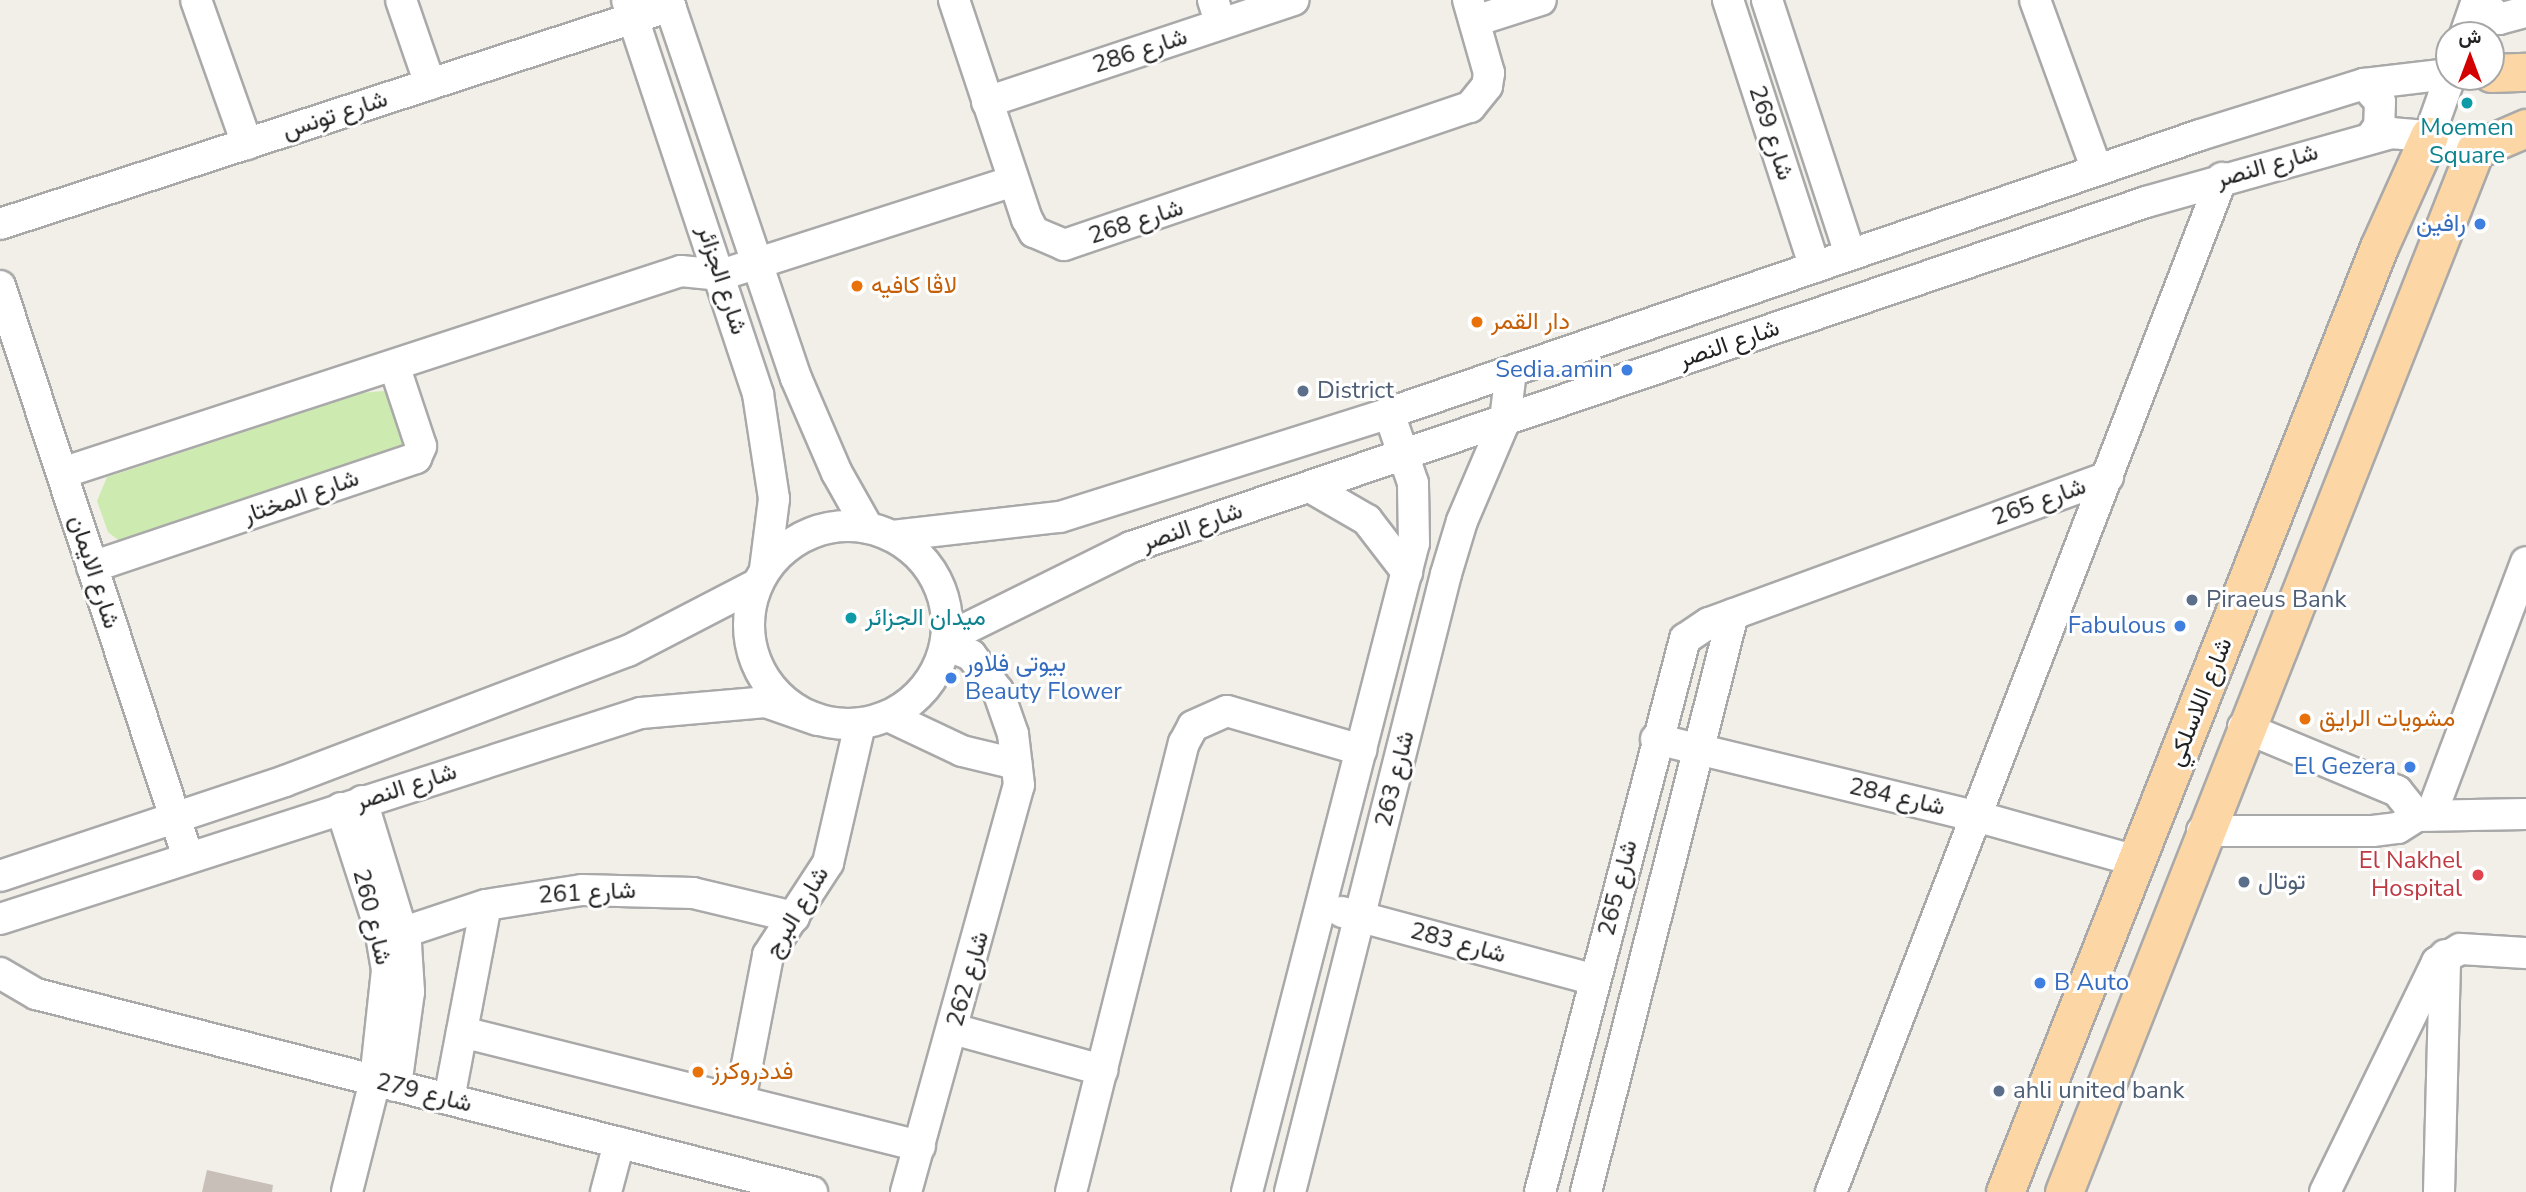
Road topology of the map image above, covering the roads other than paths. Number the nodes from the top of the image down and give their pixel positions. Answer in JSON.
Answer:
{"nodes":[{"id":1,"x":196,"y":0,"type":"edge"},
{"id":2,"x":401,"y":0,"type":"edge"},
{"id":3,"x":954,"y":0,"type":"edge"},
{"id":4,"x":1293,"y":0,"type":"edge"},
{"id":5,"x":1541,"y":0,"type":"edge"},
{"id":6,"x":1728,"y":0,"type":"edge"},
{"id":7,"x":1767,"y":0,"type":"edge"},
{"id":8,"x":2035,"y":0,"type":"edge"},
{"id":9,"x":2478,"y":0,"type":"edge"},
{"id":10,"x":669,"y":3,"type":"edge"},
{"id":11,"x":629,"y":9,"type":"edge"},
{"id":12,"x":1471,"y":10,"type":"edge"},
{"id":13,"x":1217,"y":12,"type":"edge"},
{"id":14,"x":2526,"y":12,"type":"edge"},
{"id":15,"x":2470,"y":21,"type":"edge"},
{"id":16,"x":2526,"y":72,"type":"edge"},
{"id":17,"x":2505,"y":73,"type":"edge"},
{"id":18,"x":2435,"y":77,"type":"edge"},
{"id":19,"x":430,"y":84,"type":"junction"},
{"id":20,"x":2364,"y":85,"type":"junction"},
{"id":21,"x":2444,"y":91,"type":"edge"},
{"id":22,"x":987,"y":102,"type":"junction"},
{"id":23,"x":2526,"y":128,"type":"edge"},
{"id":24,"x":2372,"y":136,"type":"junction"},
{"id":25,"x":2429,"y":136,"type":"junction"},
{"id":26,"x":247,"y":144,"type":"junction"},
{"id":27,"x":2475,"y":150,"type":"junction"},
{"id":28,"x":2097,"y":170,"type":"junction"},
{"id":29,"x":2222,"y":178,"type":"junction"},
{"id":30,"x":1013,"y":181,"type":"junction"},
{"id":31,"x":0,"y":224,"type":"edge"},
{"id":32,"x":2379,"y":247,"type":"junction"},
{"id":33,"x":1850,"y":254,"type":"junction"},
{"id":34,"x":756,"y":263,"type":"junction"},
{"id":35,"x":1815,"y":267,"type":"junction"},
{"id":36,"x":2427,"y":270,"type":"junction"},
{"id":37,"x":721,"y":275,"type":"junction"},
{"id":38,"x":0,"y":286,"type":"edge"},
{"id":39,"x":394,"y":365,"type":"junction"},
{"id":40,"x":1511,"y":371,"type":"junction"},
{"id":41,"x":1389,"y":413,"type":"junction"},
{"id":42,"x":1505,"y":420,"type":"junction"},
{"id":43,"x":1404,"y":454,"type":"junction"},
{"id":44,"x":62,"y":473,"type":"junction"},
{"id":45,"x":2108,"y":477,"type":"junction"},
{"id":46,"x":1310,"y":486,"type":"junction"},
{"id":47,"x":880,"y":532,"type":"junction"},
{"id":48,"x":2526,"y":562,"type":"edge"},
{"id":49,"x":92,"y":567,"type":"junction"},
{"id":50,"x":1407,"y":572,"type":"junction"},
{"id":51,"x":761,"y":576,"type":"junction"},
{"id":52,"x":1733,"y":614,"type":"junction"},
{"id":53,"x":2514,"y":627,"type":"edge"},
{"id":54,"x":946,"y":642,"type":"junction"},
{"id":55,"x":888,"y":716,"type":"junction"},
{"id":56,"x":817,"y":720,"type":"junction"},
{"id":57,"x":860,"y":724,"type":"junction"},
{"id":58,"x":2243,"y":727,"type":"junction"},
{"id":59,"x":1656,"y":739,"type":"junction"},
{"id":60,"x":1361,"y":750,"type":"junction"},
{"id":61,"x":1699,"y":750,"type":"junction"},
{"id":62,"x":1016,"y":764,"type":"junction"},
{"id":63,"x":352,"y":804,"type":"junction"},
{"id":64,"x":2526,"y":814,"type":"edge"},
{"id":65,"x":2424,"y":816,"type":"junction"},
{"id":66,"x":173,"y":817,"type":"junction"},
{"id":67,"x":1979,"y":817,"type":"junction"},
{"id":68,"x":2202,"y":831,"type":"junction"},
{"id":69,"x":188,"y":858,"type":"junction"},
{"id":70,"x":2137,"y":861,"type":"junction"},
{"id":71,"x":0,"y":876,"type":"edge"},
{"id":72,"x":485,"y":905,"type":"junction"},
{"id":73,"x":1321,"y":906,"type":"junction"},
{"id":74,"x":794,"y":917,"type":"junction"},
{"id":75,"x":1360,"y":917,"type":"junction"},
{"id":76,"x":0,"y":919,"type":"edge"},
{"id":77,"x":393,"y":935,"type":"junction"},
{"id":78,"x":2526,"y":953,"type":"edge"},
{"id":79,"x":2445,"y":955,"type":"junction"},
{"id":80,"x":0,"y":972,"type":"edge"},
{"id":81,"x":1595,"y":980,"type":"junction"},
{"id":82,"x":36,"y":994,"type":"junction"},
{"id":83,"x":0,"y":995,"type":"edge"},
{"id":84,"x":953,"y":1029,"type":"junction"},
{"id":85,"x":462,"y":1032,"type":"junction"},
{"id":86,"x":1101,"y":1070,"type":"junction"},
{"id":87,"x":386,"y":1083,"type":"junction"},
{"id":88,"x":449,"y":1099,"type":"junction"},
{"id":89,"x":740,"y":1101,"type":"junction"},
{"id":90,"x":619,"y":1143,"type":"junction"},
{"id":91,"x":920,"y":1146,"type":"junction"},
{"id":92,"x":347,"y":1192,"type":"edge"},
{"id":93,"x":606,"y":1192,"type":"edge"},
{"id":94,"x":812,"y":1192,"type":"edge"},
{"id":95,"x":906,"y":1192,"type":"edge"},
{"id":96,"x":1071,"y":1192,"type":"edge"},
{"id":97,"x":1247,"y":1192,"type":"edge"},
{"id":98,"x":1290,"y":1192,"type":"edge"},
{"id":99,"x":1540,"y":1192,"type":"edge"},
{"id":100,"x":1586,"y":1192,"type":"edge"},
{"id":101,"x":1831,"y":1192,"type":"edge"},
{"id":102,"x":2005,"y":1192,"type":"edge"},
{"id":103,"x":2064,"y":1192,"type":"edge"},
{"id":104,"x":2325,"y":1192,"type":"edge"},
{"id":105,"x":2439,"y":1192,"type":"edge"}],
"edges":[{"from":1,"to":26,"type":"street"},
{"from":2,"to":19,"type":"street"},
{"from":3,"to":22,"type":"street","name":"شارع 268"},
{"from":4,"to":13,"type":"street","name":"شارع 286"},
{"from":5,"to":12,"type":"street"},
{"from":6,"to":35,"type":"street","name":"شارع 269"},
{"from":7,"to":33,"type":"street","name":"شارع 269"},
{"from":8,"to":28,"type":"street"},
{"from":9,"to":14,"type":"street"},
{"from":9,"to":15,"type":"street"},
{"from":10,"to":11,"type":"street","name":"شارع تونس"},
{"from":10,"to":34,"type":"street","name":"شارع الجزائر"},
{"from":11,"to":19,"type":"street","name":"شارع تونس"},
{"from":11,"to":37,"type":"street","name":"شارع الجزائر"},
{"from":12,"to":30,"type":"street","name":"شارع 268"},
{"from":13,"to":22,"type":"street","name":"شارع 286"},
{"from":16,"to":17,"type":"main road"},
{"from":18,"to":20,"type":"street","name":"شارع النصر"},
{"from":19,"to":26,"type":"street","name":"شارع تونس"},
{"from":20,"to":24,"type":"street"},
{"from":20,"to":28,"type":"street","name":"شارع النصر"},
{"from":21,"to":25,"type":"street"},
{"from":22,"to":30,"type":"street","name":"شارع 268"},
{"from":23,"to":27,"type":"main road"},
{"from":24,"to":25,"type":"street","name":"شارع النصر"},
{"from":24,"to":29,"type":"street","name":"شارع النصر"},
{"from":25,"to":27,"type":"street","name":"شارع النصر"},
{"from":25,"to":32,"type":"main road","name":"شارع اللاسلكي"},
{"from":26,"to":31,"type":"street","name":"شارع تونس"},
{"from":27,"to":36,"type":"main road","name":"شارع اللاسلكي"},
{"from":28,"to":33,"type":"street","name":"شارع النصر"},
{"from":29,"to":42,"type":"street","name":"شارع النصر"},
{"from":29,"to":45,"type":"street"},
{"from":30,"to":34,"type":"street"},
{"from":32,"to":36,"type":"main road"},
{"from":32,"to":70,"type":"main road","name":"شارع اللاسلكي"},
{"from":33,"to":35,"type":"street","name":"شارع النصر"},
{"from":34,"to":37,"type":"street"},
{"from":34,"to":47,"type":"street","name":"شارع الجزائر"},
{"from":35,"to":40,"type":"street","name":"شارع النصر"},
{"from":36,"to":58,"type":"main road","name":"شارع اللاسلكي"},
{"from":37,"to":39,"type":"street"},
{"from":37,"to":51,"type":"street","name":"شارع الجزائر"},
{"from":38,"to":44,"type":"street","name":"شارع الايمان"},
{"from":39,"to":44,"type":"street"},
{"from":39,"to":49,"type":"street","name":"شارع المختار"},
{"from":40,"to":41,"type":"street","name":"شارع النصر"},
{"from":40,"to":42,"type":"street","name":"شارع 263"},
{"from":41,"to":43,"type":"street","name":"شارع 263"},
{"from":41,"to":47,"type":"street","name":"شارع النصر"},
{"from":42,"to":43,"type":"street","name":"شارع النصر"},
{"from":42,"to":75,"type":"street","name":"شارع 263"},
{"from":43,"to":46,"type":"street","name":"شارع النصر"},
{"from":43,"to":50,"type":"street","name":"شارع 263"},
{"from":44,"to":49,"type":"street","name":"شارع الايمان"},
{"from":45,"to":52,"type":"street","name":"شارع 265"},
{"from":45,"to":67,"type":"street"},
{"from":46,"to":50,"type":"street"},
{"from":46,"to":54,"type":"street","name":"شارع النصر"},
{"from":47,"to":51,"type":"street"},
{"from":47,"to":54,"type":"street"},
{"from":48,"to":53,"type":"street"},
{"from":49,"to":66,"type":"street","name":"شارع الايمان"},
{"from":50,"to":60,"type":"street","name":"شارع 263"},
{"from":51,"to":56,"type":"street"},
{"from":51,"to":66,"type":"street","name":"شارع النصر"},
{"from":52,"to":59,"type":"street","name":"شارع 265"},
{"from":52,"to":61,"type":"street","name":"شارع 265"},
{"from":53,"to":65,"type":"street"},
{"from":54,"to":55,"type":"street"},
{"from":54,"to":62,"type":"street","name":"شارع 262"},
{"from":55,"to":57,"type":"street"},
{"from":55,"to":62,"type":"street"},
{"from":56,"to":57,"type":"street"},
{"from":56,"to":63,"type":"street","name":"شارع النصر"},
{"from":57,"to":74,"type":"street","name":"شارع البرج"},
{"from":58,"to":65,"type":"street"},
{"from":58,"to":68,"type":"main road","name":"شارع اللاسلكي"},
{"from":59,"to":61,"type":"street","name":"شارع 284"},
{"from":59,"to":81,"type":"street","name":"شارع 265"},
{"from":60,"to":73,"type":"street","name":"شارع 263"},
{"from":60,"to":86,"type":"street"},
{"from":61,"to":67,"type":"street","name":"شارع 284"},
{"from":61,"to":100,"type":"street","name":"شارع 265"},
{"from":62,"to":84,"type":"street","name":"شارع 262"},
{"from":63,"to":69,"type":"street","name":"شارع النصر"},
{"from":63,"to":77,"type":"street","name":"شارع 260"},
{"from":64,"to":65,"type":"street"},
{"from":65,"to":68,"type":"street"},
{"from":66,"to":69,"type":"street","name":"شارع الايمان"},
{"from":66,"to":71,"type":"street","name":"شارع النصر"},
{"from":67,"to":70,"type":"street","name":"شارع 284"},
{"from":67,"to":101,"type":"street"},
{"from":68,"to":103,"type":"main road","name":"شارع اللاسلكي"},
{"from":69,"to":76,"type":"street","name":"شارع النصر"},
{"from":70,"to":102,"type":"main road","name":"شارع اللاسلكي"},
{"from":72,"to":74,"type":"street","name":"شارع 261"},
{"from":72,"to":77,"type":"street","name":"شارع 261"},
{"from":72,"to":85,"type":"street"},
{"from":73,"to":75,"type":"street","name":"شارع 283"},
{"from":73,"to":97,"type":"street","name":"شارع 263"},
{"from":74,"to":89,"type":"street","name":"شارع البرج"},
{"from":75,"to":81,"type":"street","name":"شارع 283"},
{"from":75,"to":98,"type":"street","name":"شارع 263"},
{"from":77,"to":87,"type":"street","name":"شارع 260"},
{"from":78,"to":79,"type":"street"},
{"from":79,"to":104,"type":"street"},
{"from":79,"to":105,"type":"street"},
{"from":80,"to":82,"type":"street","name":"شارع 279"},
{"from":81,"to":99,"type":"street","name":"شارع 265"},
{"from":82,"to":83,"type":"street","name":"شارع 279"},
{"from":82,"to":87,"type":"street","name":"شارع 279"},
{"from":84,"to":86,"type":"street"},
{"from":84,"to":91,"type":"street","name":"شارع 262"},
{"from":85,"to":88,"type":"street"},
{"from":85,"to":89,"type":"street"},
{"from":86,"to":96,"type":"street"},
{"from":87,"to":88,"type":"street","name":"شارع 279"},
{"from":87,"to":92,"type":"street","name":"شارع 260"},
{"from":88,"to":90,"type":"street","name":"شارع 279"},
{"from":89,"to":91,"type":"street"},
{"from":90,"to":93,"type":"street"},
{"from":90,"to":94,"type":"street","name":"شارع 279"},
{"from":91,"to":95,"type":"street","name":"شارع 262"}]}
